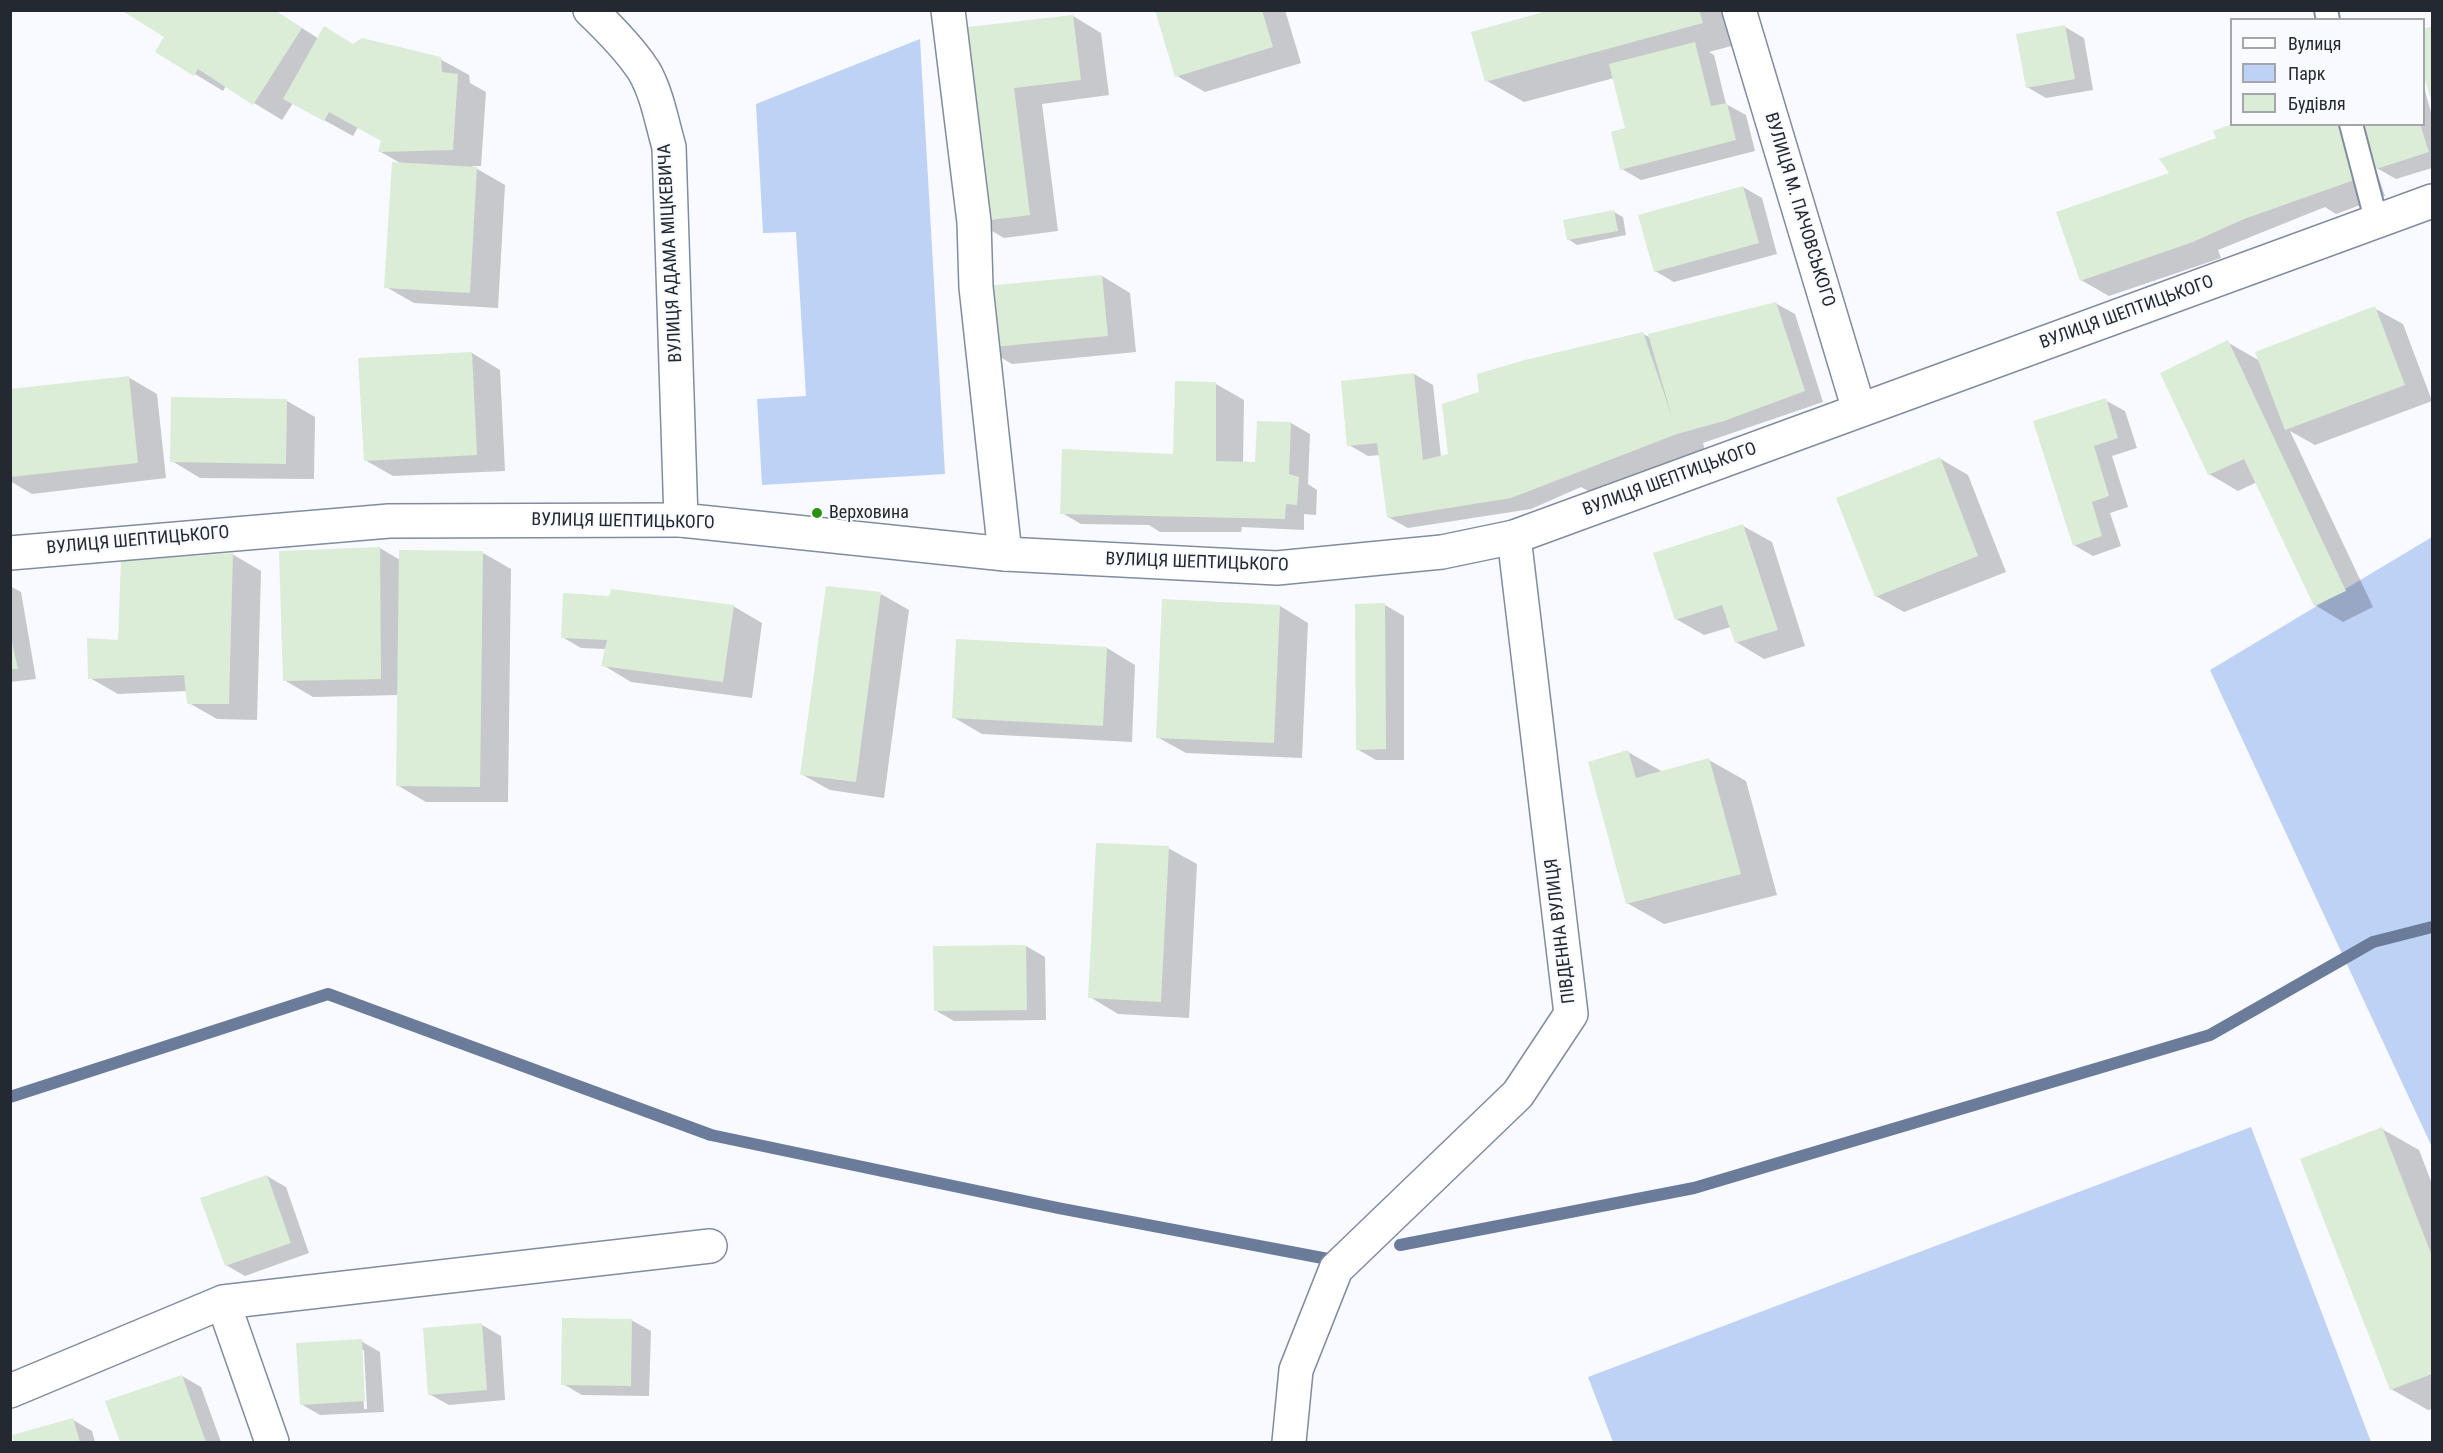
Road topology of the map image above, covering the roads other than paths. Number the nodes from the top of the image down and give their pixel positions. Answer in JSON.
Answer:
{"nodes":[{"id":1,"x":590,"y":10,"type":"edge"},
{"id":2,"x":948,"y":10,"type":"edge"},
{"id":3,"x":1739,"y":10,"type":"edge"},
{"id":4,"x":2352,"y":126,"type":"edge"},
{"id":5,"x":2433,"y":201,"type":"edge"},
{"id":6,"x":2377,"y":223,"type":"junction"},
{"id":7,"x":1859,"y":410,"type":"junction"},
{"id":8,"x":681,"y":520,"type":"junction"},
{"id":9,"x":1514,"y":537,"type":"junction"},
{"id":10,"x":10,"y":553,"type":"edge"},
{"id":11,"x":1005,"y":554,"type":"junction"},
{"id":12,"x":710,"y":1246,"type":"dead end"},
{"id":13,"x":223,"y":1302,"type":"junction"},
{"id":14,"x":10,"y":1391,"type":"edge"},
{"id":15,"x":272,"y":1443,"type":"edge"},
{"id":16,"x":1289,"y":1443,"type":"edge"}],
"edges":[{"from":1,"to":8,"type":"street","name":"ВУЛИЦЯ АДАМА МІЦКЕВИЧА"},
{"from":2,"to":11,"type":"street"},
{"from":3,"to":7,"type":"street","name":"ВУЛИЦЯ М. ПАЧОВСЬКОГО"},
{"from":4,"to":6,"type":"lane"},
{"from":5,"to":6,"type":"street","name":"ВУЛИЦЯ ШЕПТИЦЬКОГО"},
{"from":6,"to":7,"type":"street","name":"ВУЛИЦЯ ШЕПТИЦЬКОГО"},
{"from":7,"to":9,"type":"street","name":"ВУЛИЦЯ ШЕПТИЦЬКОГО"},
{"from":8,"to":10,"type":"street","name":"ВУЛИЦЯ ШЕПТИЦЬКОГО"},
{"from":8,"to":11,"type":"street","name":"ВУЛИЦЯ ШЕПТИЦЬКОГО"},
{"from":9,"to":11,"type":"street","name":"ВУЛИЦЯ ШЕПТИЦЬКОГО"},
{"from":9,"to":16,"type":"street","name":"ПІВДЕННА ВУЛИЦЯ"},
{"from":12,"to":13,"type":"street"},
{"from":13,"to":14,"type":"street"},
{"from":13,"to":15,"type":"street"}]}
